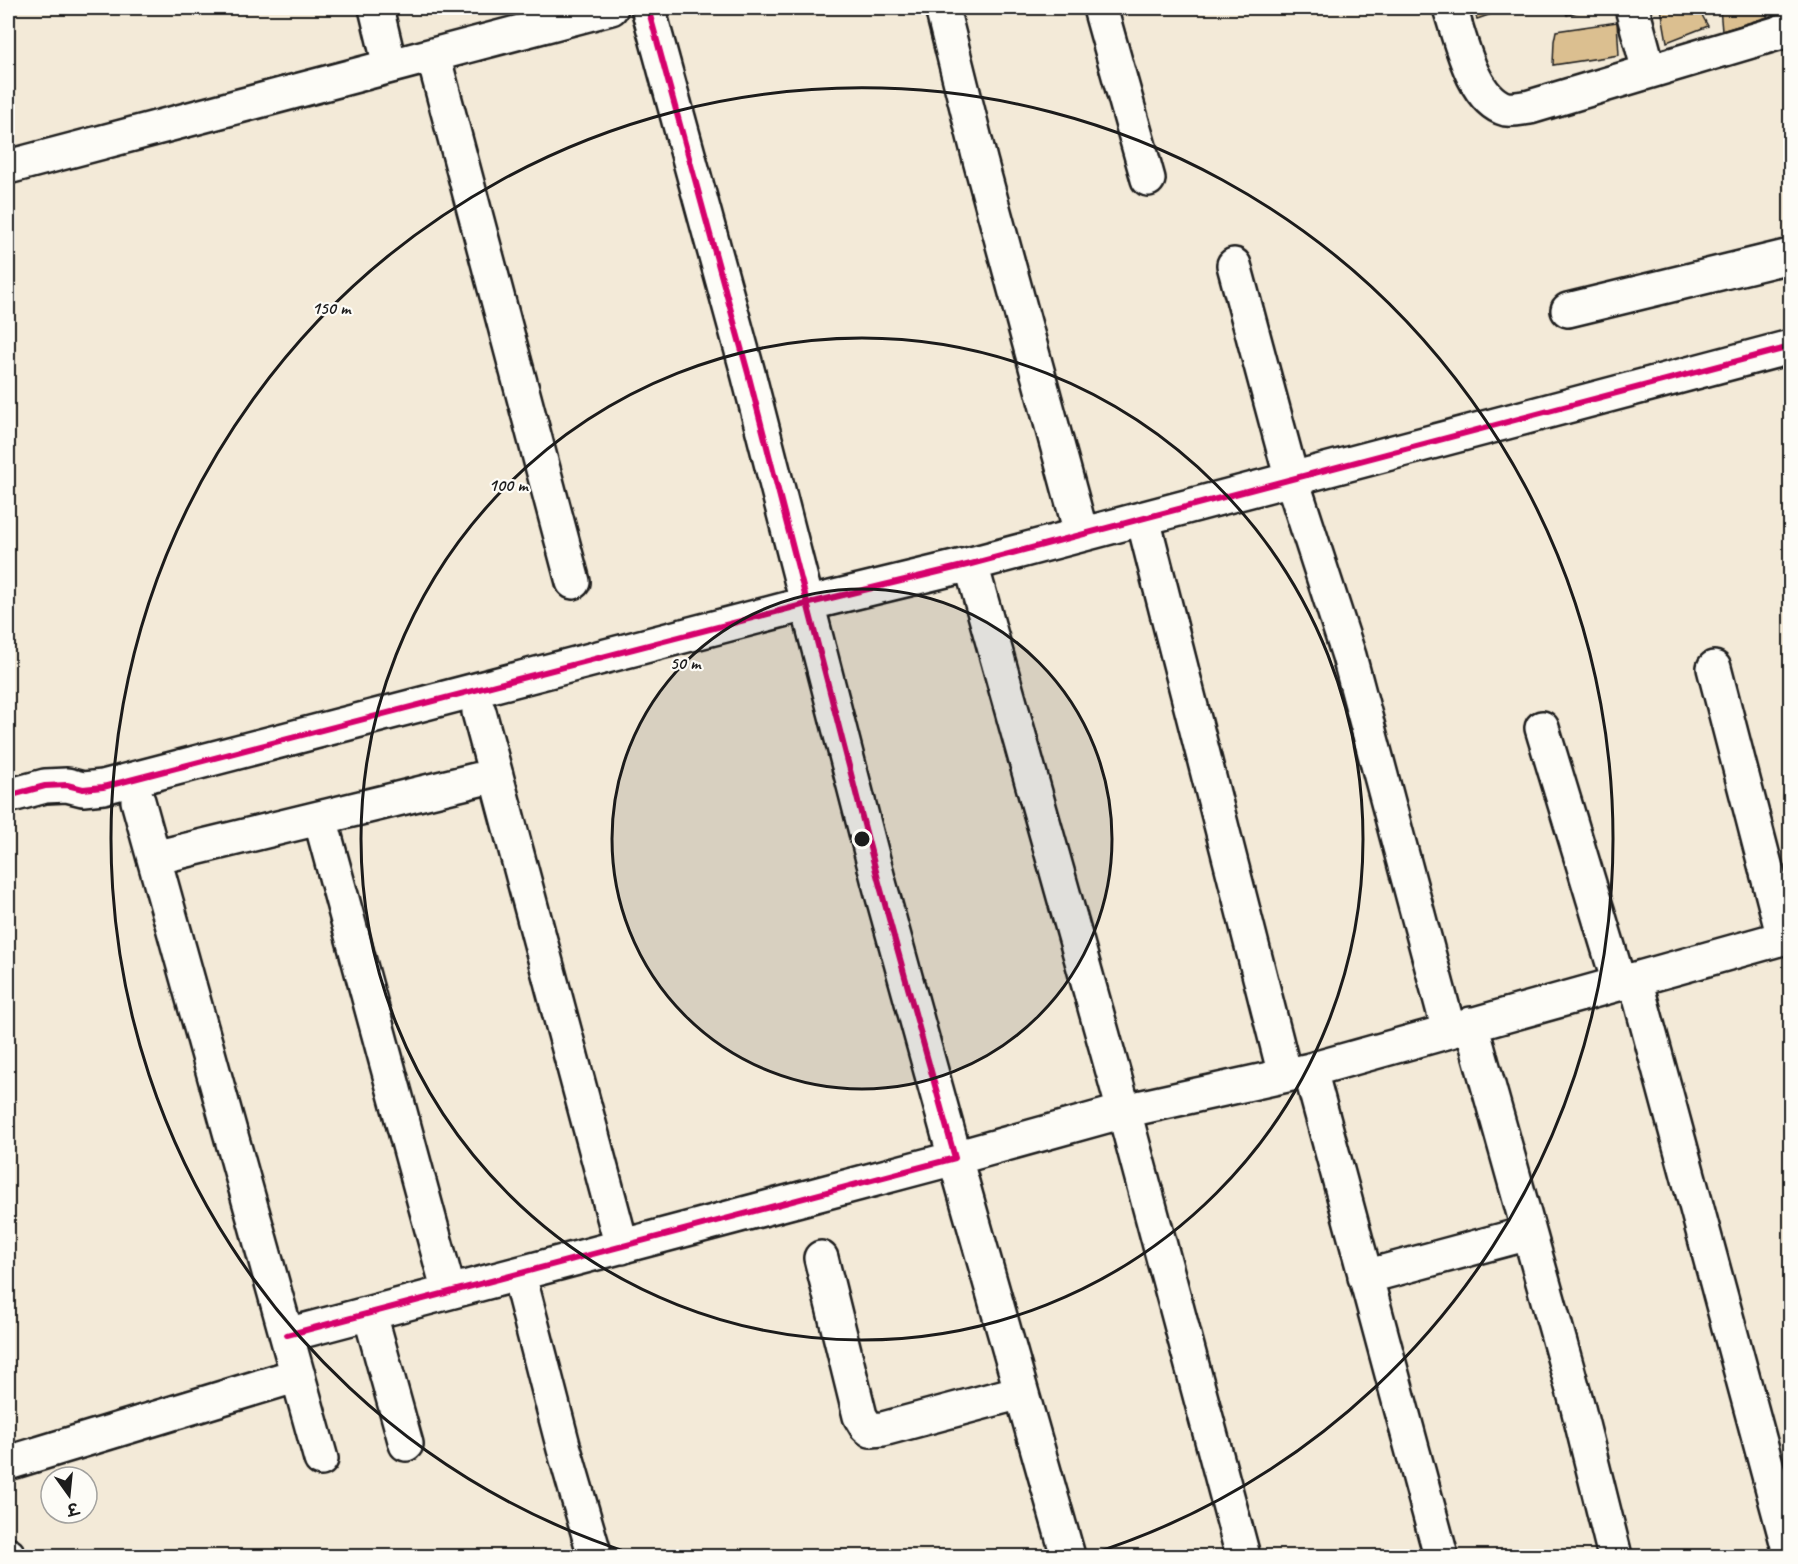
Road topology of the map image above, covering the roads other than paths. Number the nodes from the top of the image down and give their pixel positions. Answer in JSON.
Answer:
{"nodes":[{"id":1,"x":376,"y":8,"type":"edge"},
{"id":2,"x":611,"y":8,"type":"edge"},
{"id":3,"x":648,"y":8,"type":"edge"},
{"id":4,"x":942,"y":8,"type":"edge"},
{"id":5,"x":1100,"y":8,"type":"edge"},
{"id":6,"x":1450,"y":8,"type":"edge"},
{"id":7,"x":1632,"y":8,"type":"edge"},
{"id":8,"x":1791,"y":26,"type":"edge"},
{"id":9,"x":433,"y":55,"type":"junction"},
{"id":10,"x":390,"y":66,"type":"junction"},
{"id":11,"x":1649,"y":71,"type":"junction"},
{"id":12,"x":8,"y":167,"type":"edge"},
{"id":13,"x":1148,"y":178,"type":"dead end"},
{"id":14,"x":1791,"y":255,"type":"edge"},
{"id":15,"x":1234,"y":265,"type":"dead end"},
{"id":16,"x":1568,"y":310,"type":"dead end"},
{"id":17,"x":1791,"y":346,"type":"edge"},
{"id":18,"x":1292,"y":480,"type":"junction"},
{"id":19,"x":1143,"y":519,"type":"junction"},
{"id":20,"x":1082,"y":533,"type":"junction"},
{"id":21,"x":971,"y":564,"type":"junction"},
{"id":22,"x":573,"y":582,"type":"dead end"},
{"id":23,"x":806,"y":604,"type":"junction"},
{"id":24,"x":1714,"y":668,"type":"dead end"},
{"id":25,"x":479,"y":712,"type":"dead end"},
{"id":26,"x":1542,"y":728,"type":"dead end"},
{"id":27,"x":496,"y":775,"type":"junction"},
{"id":28,"x":8,"y":796,"type":"edge"},
{"id":29,"x":138,"y":801,"type":"dead end"},
{"id":30,"x":320,"y":818,"type":"junction"},
{"id":31,"x":154,"y":858,"type":"junction"},
{"id":32,"x":1787,"y":937,"type":"edge"},
{"id":33,"x":1627,"y":981,"type":"junction"},
{"id":34,"x":1460,"y":1027,"type":"junction"},
{"id":35,"x":1297,"y":1072,"type":"junction"},
{"id":36,"x":1124,"y":1112,"type":"junction"},
{"id":37,"x":955,"y":1158,"type":"junction"},
{"id":38,"x":1529,"y":1233,"type":"junction"},
{"id":39,"x":622,"y":1247,"type":"junction"},
{"id":40,"x":821,"y":1258,"type":"dead end"},
{"id":41,"x":519,"y":1275,"type":"junction"},
{"id":42,"x":1365,"y":1277,"type":"junction"},
{"id":43,"x":449,"y":1292,"type":"junction"},
{"id":44,"x":369,"y":1314,"type":"junction"},
{"id":45,"x":287,"y":1335,"type":"junction"},
{"id":46,"x":298,"y":1375,"type":"junction"},
{"id":47,"x":1021,"y":1392,"type":"junction"},
{"id":48,"x":406,"y":1444,"type":"dead end"},
{"id":49,"x":321,"y":1459,"type":"dead end"},
{"id":50,"x":8,"y":1463,"type":"edge"},
{"id":51,"x":1791,"y":1553,"type":"edge"},
{"id":52,"x":1609,"y":1555,"type":"edge"},
{"id":53,"x":595,"y":1557,"type":"edge"},
{"id":54,"x":1068,"y":1557,"type":"edge"},
{"id":55,"x":1243,"y":1557,"type":"edge"},
{"id":56,"x":1441,"y":1557,"type":"edge"}],
"edges":[{"from":1,"to":10,"type":"street"},
{"from":2,"to":9,"type":"street"},
{"from":3,"to":23,"type":"street"},
{"from":4,"to":20,"type":"street"},
{"from":5,"to":13,"type":"street"},
{"from":6,"to":11,"type":"street"},
{"from":7,"to":11,"type":"street"},
{"from":8,"to":11,"type":"street"},
{"from":9,"to":10,"type":"street"},
{"from":9,"to":22,"type":"street"},
{"from":10,"to":12,"type":"street"},
{"from":14,"to":16,"type":"street"},
{"from":15,"to":18,"type":"street"},
{"from":17,"to":18,"type":"street"},
{"from":18,"to":19,"type":"street"},
{"from":18,"to":34,"type":"street"},
{"from":19,"to":20,"type":"street"},
{"from":19,"to":35,"type":"street"},
{"from":20,"to":21,"type":"street"},
{"from":21,"to":23,"type":"street"},
{"from":21,"to":36,"type":"street"},
{"from":23,"to":28,"type":"street"},
{"from":23,"to":37,"type":"street"},
{"from":24,"to":32,"type":"street"},
{"from":25,"to":27,"type":"street"},
{"from":26,"to":33,"type":"street"},
{"from":27,"to":30,"type":"street"},
{"from":27,"to":39,"type":"street"},
{"from":29,"to":31,"type":"street"},
{"from":30,"to":31,"type":"street"},
{"from":30,"to":43,"type":"street"},
{"from":31,"to":45,"type":"street"},
{"from":32,"to":33,"type":"street"},
{"from":33,"to":34,"type":"street"},
{"from":33,"to":51,"type":"street"},
{"from":34,"to":35,"type":"street"},
{"from":34,"to":38,"type":"street"},
{"from":35,"to":36,"type":"street"},
{"from":35,"to":42,"type":"street"},
{"from":36,"to":37,"type":"street"},
{"from":36,"to":55,"type":"street"},
{"from":37,"to":39,"type":"street"},
{"from":37,"to":47,"type":"street"},
{"from":38,"to":42,"type":"street"},
{"from":38,"to":52,"type":"street"},
{"from":39,"to":41,"type":"street"},
{"from":40,"to":47,"type":"street"},
{"from":41,"to":43,"type":"street"},
{"from":41,"to":53,"type":"street"},
{"from":42,"to":56,"type":"street"},
{"from":43,"to":44,"type":"street"},
{"from":44,"to":45,"type":"street"},
{"from":44,"to":48,"type":"street"},
{"from":45,"to":46,"type":"street"},
{"from":46,"to":49,"type":"street"},
{"from":46,"to":50,"type":"street"},
{"from":47,"to":54,"type":"street"}]}
